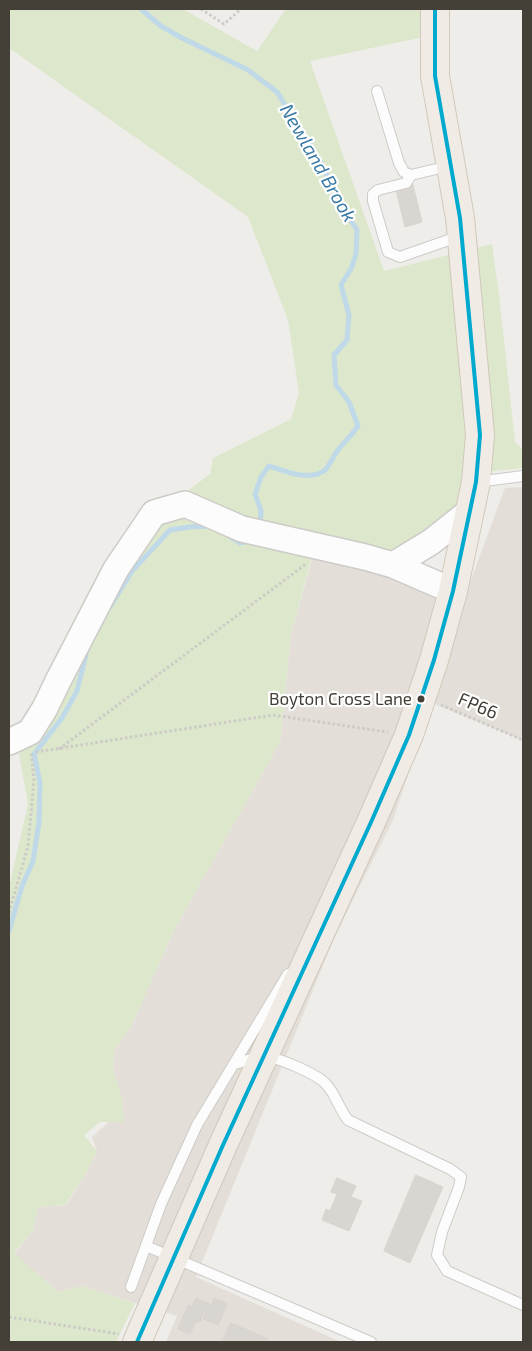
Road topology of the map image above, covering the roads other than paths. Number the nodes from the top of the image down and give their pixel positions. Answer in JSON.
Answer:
{"nodes":[{"id":1,"x":435,"y":9,"type":"edge"},
{"id":2,"x":377,"y":91,"type":"dead end"},
{"id":3,"x":450,"y":166,"type":"junction"},
{"id":4,"x":411,"y":175,"type":"junction"},
{"id":5,"x":461,"y":236,"type":"junction"},
{"id":6,"x":523,"y":476,"type":"edge"},
{"id":7,"x":476,"y":482,"type":"junction"},
{"id":8,"x":470,"y":511,"type":"junction"},
{"id":9,"x":393,"y":565,"type":"junction"},
{"id":10,"x":453,"y":591,"type":"junction"},
{"id":11,"x":23,"y":742,"type":"edge"},
{"id":12,"x":297,"y":965,"type":"junction"},
{"id":13,"x":264,"y":1056,"type":"junction"},
{"id":14,"x":234,"y":1064,"type":"junction"},
{"id":15,"x":146,"y":1246,"type":"junction"},
{"id":16,"x":174,"y":1258,"type":"junction"},
{"id":17,"x":131,"y":1287,"type":"dead end"},
{"id":18,"x":523,"y":1304,"type":"edge"},
{"id":19,"x":138,"y":1340,"type":"edge"},
{"id":20,"x":371,"y":1342,"type":"edge"}],
"edges":[{"from":1,"to":3,"type":"main road"},
{"from":2,"to":4,"type":"lane"},
{"from":3,"to":4,"type":"lane"},
{"from":3,"to":5,"type":"main road"},
{"from":4,"to":5,"type":"lane"},
{"from":5,"to":7,"type":"main road"},
{"from":6,"to":7,"type":"lane"},
{"from":7,"to":8,"type":"main road"},
{"from":8,"to":9,"type":"street"},
{"from":8,"to":10,"type":"main road"},
{"from":9,"to":10,"type":"street"},
{"from":9,"to":11,"type":"street"},
{"from":10,"to":12,"type":"main road"},
{"from":12,"to":13,"type":"main road"},
{"from":12,"to":14,"type":"lane"},
{"from":13,"to":14,"type":"lane"},
{"from":13,"to":16,"type":"main road"},
{"from":13,"to":18,"type":"lane"},
{"from":14,"to":15,"type":"lane"},
{"from":15,"to":16,"type":"lane"},
{"from":15,"to":17,"type":"lane"},
{"from":16,"to":19,"type":"main road"},
{"from":16,"to":20,"type":"lane"}]}
